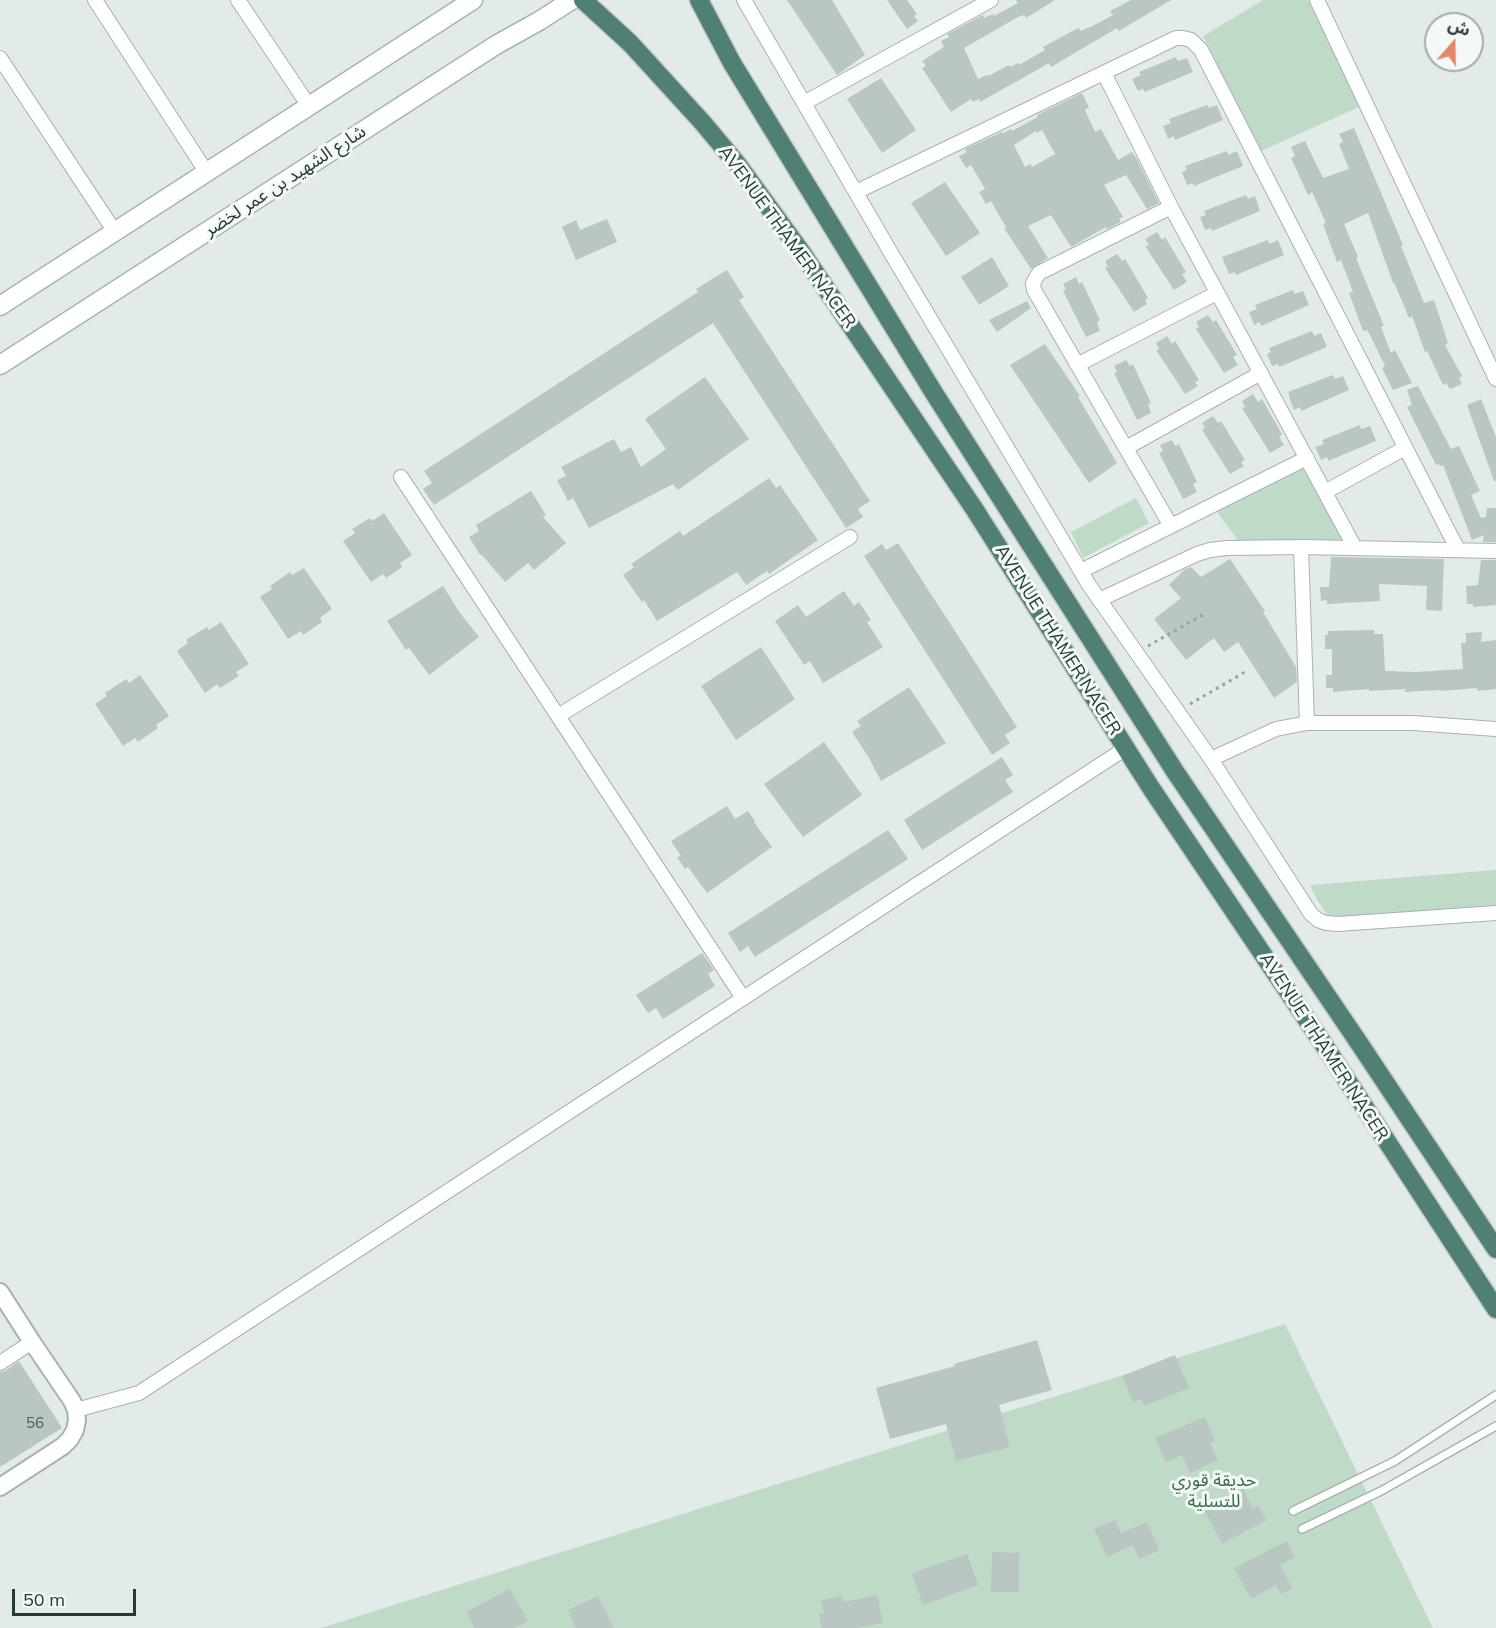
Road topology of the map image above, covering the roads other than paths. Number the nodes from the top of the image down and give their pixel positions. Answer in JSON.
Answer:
{"nodes":[{"id":1,"x":95,"y":0,"type":"edge"},
{"id":2,"x":238,"y":0,"type":"edge"},
{"id":3,"x":473,"y":0,"type":"edge"},
{"id":4,"x":572,"y":0,"type":"edge"},
{"id":5,"x":583,"y":0,"type":"edge"},
{"id":6,"x":699,"y":0,"type":"edge"},
{"id":7,"x":744,"y":0,"type":"edge"},
{"id":8,"x":991,"y":0,"type":"edge"},
{"id":9,"x":1317,"y":0,"type":"edge"},
{"id":10,"x":0,"y":58,"type":"edge"},
{"id":11,"x":1104,"y":73,"type":"junction"},
{"id":12,"x":804,"y":103,"type":"junction"},
{"id":13,"x":309,"y":106,"type":"junction"},
{"id":14,"x":207,"y":173,"type":"junction"},
{"id":15,"x":856,"y":192,"type":"junction"},
{"id":16,"x":1171,"y":207,"type":"junction"},
{"id":17,"x":115,"y":232,"type":"junction"},
{"id":18,"x":1217,"y":292,"type":"junction"},
{"id":19,"x":0,"y":306,"type":"edge"},
{"id":20,"x":0,"y":365,"type":"edge"},
{"id":21,"x":1077,"y":365,"type":"junction"},
{"id":22,"x":1261,"y":373,"type":"junction"},
{"id":23,"x":1496,"y":379,"type":"edge"},
{"id":24,"x":1126,"y":448,"type":"junction"},
{"id":25,"x":1405,"y":448,"type":"junction"},
{"id":26,"x":1307,"y":458,"type":"junction"},
{"id":27,"x":401,"y":477,"type":"dead end"},
{"id":28,"x":1325,"y":492,"type":"junction"},
{"id":29,"x":1171,"y":525,"type":"junction"},
{"id":30,"x":850,"y":537,"type":"dead end"},
{"id":31,"x":1301,"y":547,"type":"junction"},
{"id":32,"x":1355,"y":548,"type":"junction"},
{"id":33,"x":1458,"y":550,"type":"junction"},
{"id":34,"x":1496,"y":550,"type":"edge"},
{"id":35,"x":1081,"y":571,"type":"junction"},
{"id":36,"x":1100,"y":600,"type":"junction"},
{"id":37,"x":558,"y":716,"type":"junction"},
{"id":38,"x":1307,"y":723,"type":"junction"},
{"id":39,"x":1496,"y":729,"type":"edge"},
{"id":40,"x":1126,"y":747,"type":"junction"},
{"id":41,"x":1211,"y":759,"type":"junction"},
{"id":42,"x":1496,"y":913,"type":"edge"},
{"id":43,"x":743,"y":998,"type":"junction"},
{"id":44,"x":1496,"y":1250,"type":"edge"},
{"id":45,"x":0,"y":1292,"type":"edge"},
{"id":46,"x":1496,"y":1309,"type":"edge"},
{"id":47,"x":32,"y":1342,"type":"junction"},
{"id":48,"x":0,"y":1363,"type":"edge"},
{"id":49,"x":1496,"y":1395,"type":"edge"},
{"id":50,"x":76,"y":1410,"type":"junction"},
{"id":51,"x":1496,"y":1425,"type":"edge"},
{"id":52,"x":0,"y":1487,"type":"edge"},
{"id":53,"x":1293,"y":1511,"type":"dead end"},
{"id":54,"x":1302,"y":1529,"type":"dead end"}],
"edges":[{"from":1,"to":14,"type":"street"},
{"from":2,"to":13,"type":"street"},
{"from":3,"to":13,"type":"main road"},
{"from":4,"to":20,"type":"main road","name":"شارع الشهيد بن عمر لخضر"},
{"from":5,"to":40,"type":"highway","name":"AVENUE THAMER NACER"},
{"from":6,"to":44,"type":"highway","name":"AVENUE THAMER NACER"},
{"from":7,"to":12,"type":"street"},
{"from":8,"to":12,"type":"street"},
{"from":9,"to":23,"type":"street"},
{"from":10,"to":17,"type":"street"},
{"from":11,"to":15,"type":"street"},
{"from":11,"to":16,"type":"street"},
{"from":11,"to":25,"type":"street"},
{"from":12,"to":15,"type":"street"},
{"from":13,"to":14,"type":"main road"},
{"from":14,"to":17,"type":"main road"},
{"from":15,"to":35,"type":"street"},
{"from":16,"to":18,"type":"street"},
{"from":16,"to":21,"type":"street"},
{"from":17,"to":19,"type":"main road"},
{"from":18,"to":21,"type":"street"},
{"from":18,"to":22,"type":"street"},
{"from":21,"to":24,"type":"street"},
{"from":22,"to":24,"type":"street"},
{"from":22,"to":26,"type":"street"},
{"from":24,"to":29,"type":"street"},
{"from":25,"to":28,"type":"street"},
{"from":25,"to":33,"type":"street"},
{"from":26,"to":28,"type":"street"},
{"from":26,"to":29,"type":"street"},
{"from":27,"to":37,"type":"street"},
{"from":28,"to":32,"type":"street"},
{"from":29,"to":35,"type":"street"},
{"from":30,"to":37,"type":"street"},
{"from":31,"to":32,"type":"street"},
{"from":31,"to":36,"type":"street"},
{"from":31,"to":38,"type":"street"},
{"from":32,"to":33,"type":"street"},
{"from":33,"to":34,"type":"street"},
{"from":35,"to":36,"type":"street"},
{"from":36,"to":41,"type":"street"},
{"from":37,"to":43,"type":"street"},
{"from":38,"to":39,"type":"street"},
{"from":38,"to":41,"type":"street"},
{"from":40,"to":43,"type":"street"},
{"from":40,"to":46,"type":"highway","name":"AVENUE THAMER NACER"},
{"from":41,"to":42,"type":"street"},
{"from":43,"to":50,"type":"street"},
{"from":45,"to":47,"type":"street"},
{"from":47,"to":48,"type":"street"},
{"from":47,"to":50,"type":"street"},
{"from":49,"to":53,"type":"lane"},
{"from":50,"to":52,"type":"street"},
{"from":51,"to":54,"type":"lane"}]}
